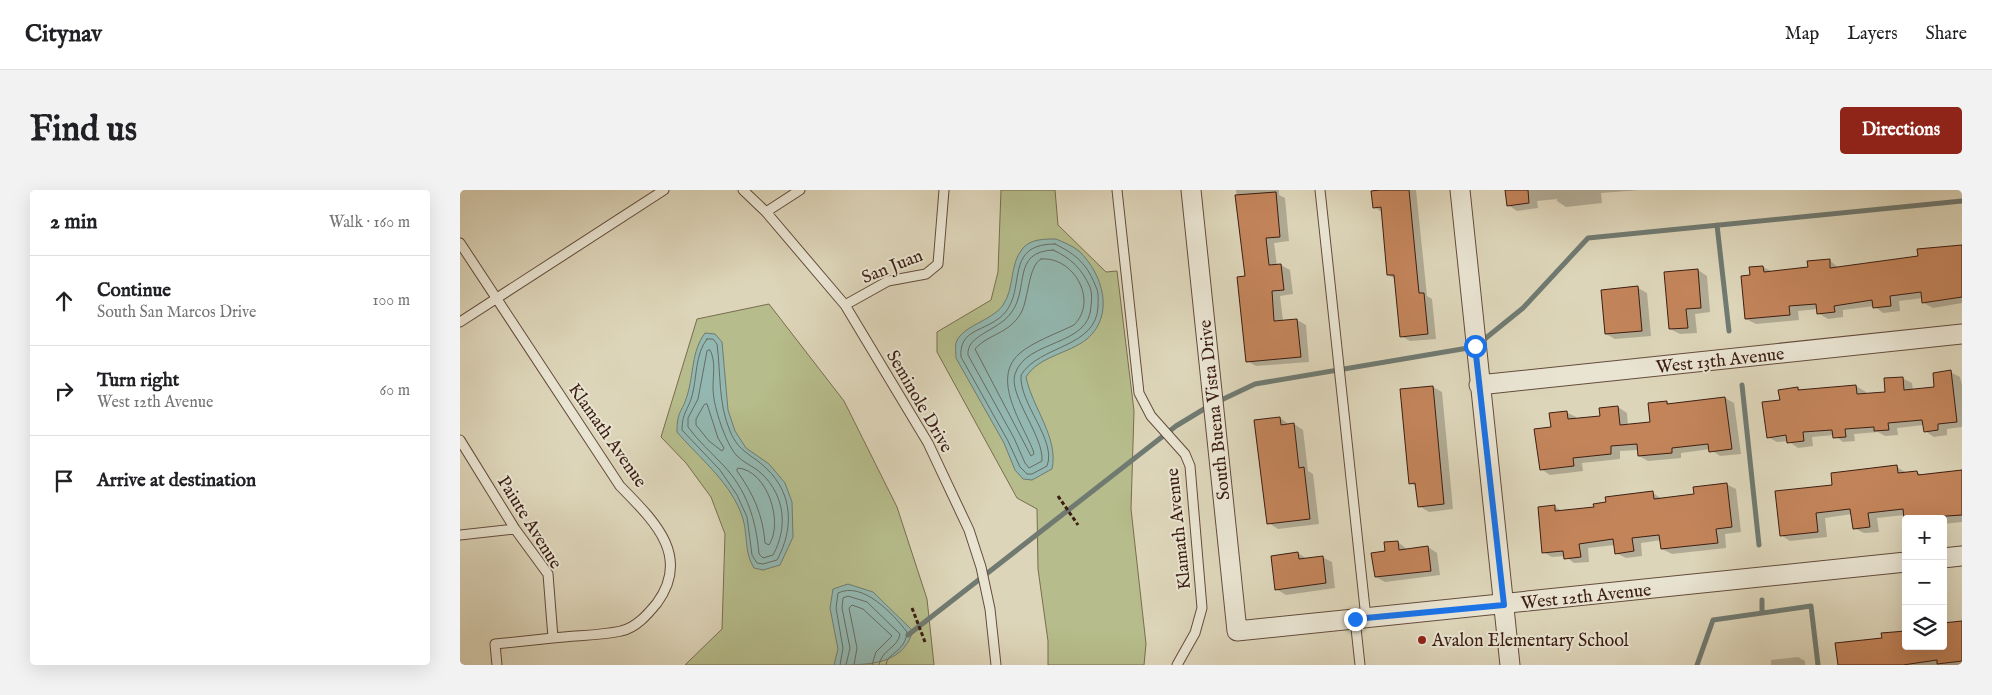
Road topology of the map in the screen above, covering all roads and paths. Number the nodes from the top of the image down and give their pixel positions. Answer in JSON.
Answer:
{"nodes":[{"id":1,"x":664,"y":190,"type":"edge"},
{"id":2,"x":743,"y":190,"type":"edge"},
{"id":3,"x":800,"y":190,"type":"edge"},
{"id":4,"x":944,"y":190,"type":"edge"},
{"id":5,"x":1117,"y":190,"type":"edge"},
{"id":6,"x":1192,"y":190,"type":"edge"},
{"id":7,"x":1320,"y":190,"type":"edge"},
{"id":8,"x":1460,"y":190,"type":"edge"},
{"id":9,"x":766,"y":212,"type":"junction"},
{"id":10,"x":460,"y":243,"type":"edge"},
{"id":11,"x":496,"y":299,"type":"junction"},
{"id":12,"x":845,"y":304,"type":"junction"},
{"id":13,"x":460,"y":322,"type":"edge"},
{"id":14,"x":1962,"y":334,"type":"edge"},
{"id":15,"x":1479,"y":385,"type":"junction"},
{"id":16,"x":460,"y":440,"type":"edge"},
{"id":17,"x":1058,"y":496,"type":"dead end"},
{"id":18,"x":1078,"y":525,"type":"dead end"},
{"id":19,"x":515,"y":529,"type":"junction"},
{"id":20,"x":460,"y":535,"type":"edge"},
{"id":21,"x":1962,"y":556,"type":"edge"},
{"id":22,"x":1947,"y":558,"type":"edge"},
{"id":23,"x":1902,"y":562,"type":"edge"},
{"id":24,"x":1504,"y":605,"type":"junction"},
{"id":25,"x":912,"y":608,"type":"dead end"},
{"id":26,"x":1360,"y":619,"type":"junction"},
{"id":27,"x":1237,"y":631,"type":"joint"},
{"id":28,"x":552,"y":638,"type":"junction"},
{"id":29,"x":925,"y":642,"type":"dead end"},
{"id":30,"x":497,"y":665,"type":"edge"},
{"id":31,"x":996,"y":665,"type":"edge"},
{"id":32,"x":1177,"y":665,"type":"edge"},
{"id":33,"x":1360,"y":665,"type":"edge"},
{"id":34,"x":1510,"y":665,"type":"edge"}],
"edges":[{"from":1,"to":11,"type":"lane"},
{"from":2,"to":9,"type":"lane","name":"Seminole Drive"},
{"from":3,"to":9,"type":"lane"},
{"from":4,"to":12,"type":"lane","name":"San Juan"},
{"from":5,"to":32,"type":"lane","name":"Klamath Avenue"},
{"from":6,"to":27,"type":"street","name":"South Buena Vista Drive"},
{"from":7,"to":26,"type":"lane"},
{"from":8,"to":15,"type":"street"},
{"from":9,"to":12,"type":"lane","name":"Seminole Drive"},
{"from":10,"to":11,"type":"lane","name":"Klamath Avenue"},
{"from":11,"to":13,"type":"lane"},
{"from":11,"to":28,"type":"lane","name":"Klamath Avenue"},
{"from":12,"to":31,"type":"lane","name":"Seminole Drive"},
{"from":14,"to":15,"type":"street","name":"West 13th Avenue"},
{"from":15,"to":24,"type":"street"},
{"from":16,"to":19,"type":"lane","name":"Paiute Avenue"},
{"from":17,"to":18,"type":"path"},
{"from":19,"to":20,"type":"lane"},
{"from":19,"to":28,"type":"lane","name":"Paiute Avenue"},
{"from":21,"to":22,"type":"street"},
{"from":23,"to":24,"type":"street","name":"West 12th Avenue"},
{"from":24,"to":26,"type":"street","name":"West 12th Avenue"},
{"from":24,"to":34,"type":"street"},
{"from":25,"to":29,"type":"path"},
{"from":26,"to":27,"type":"street","name":"West 12th Avenue"},
{"from":26,"to":33,"type":"lane"},
{"from":28,"to":30,"type":"lane"}]}
